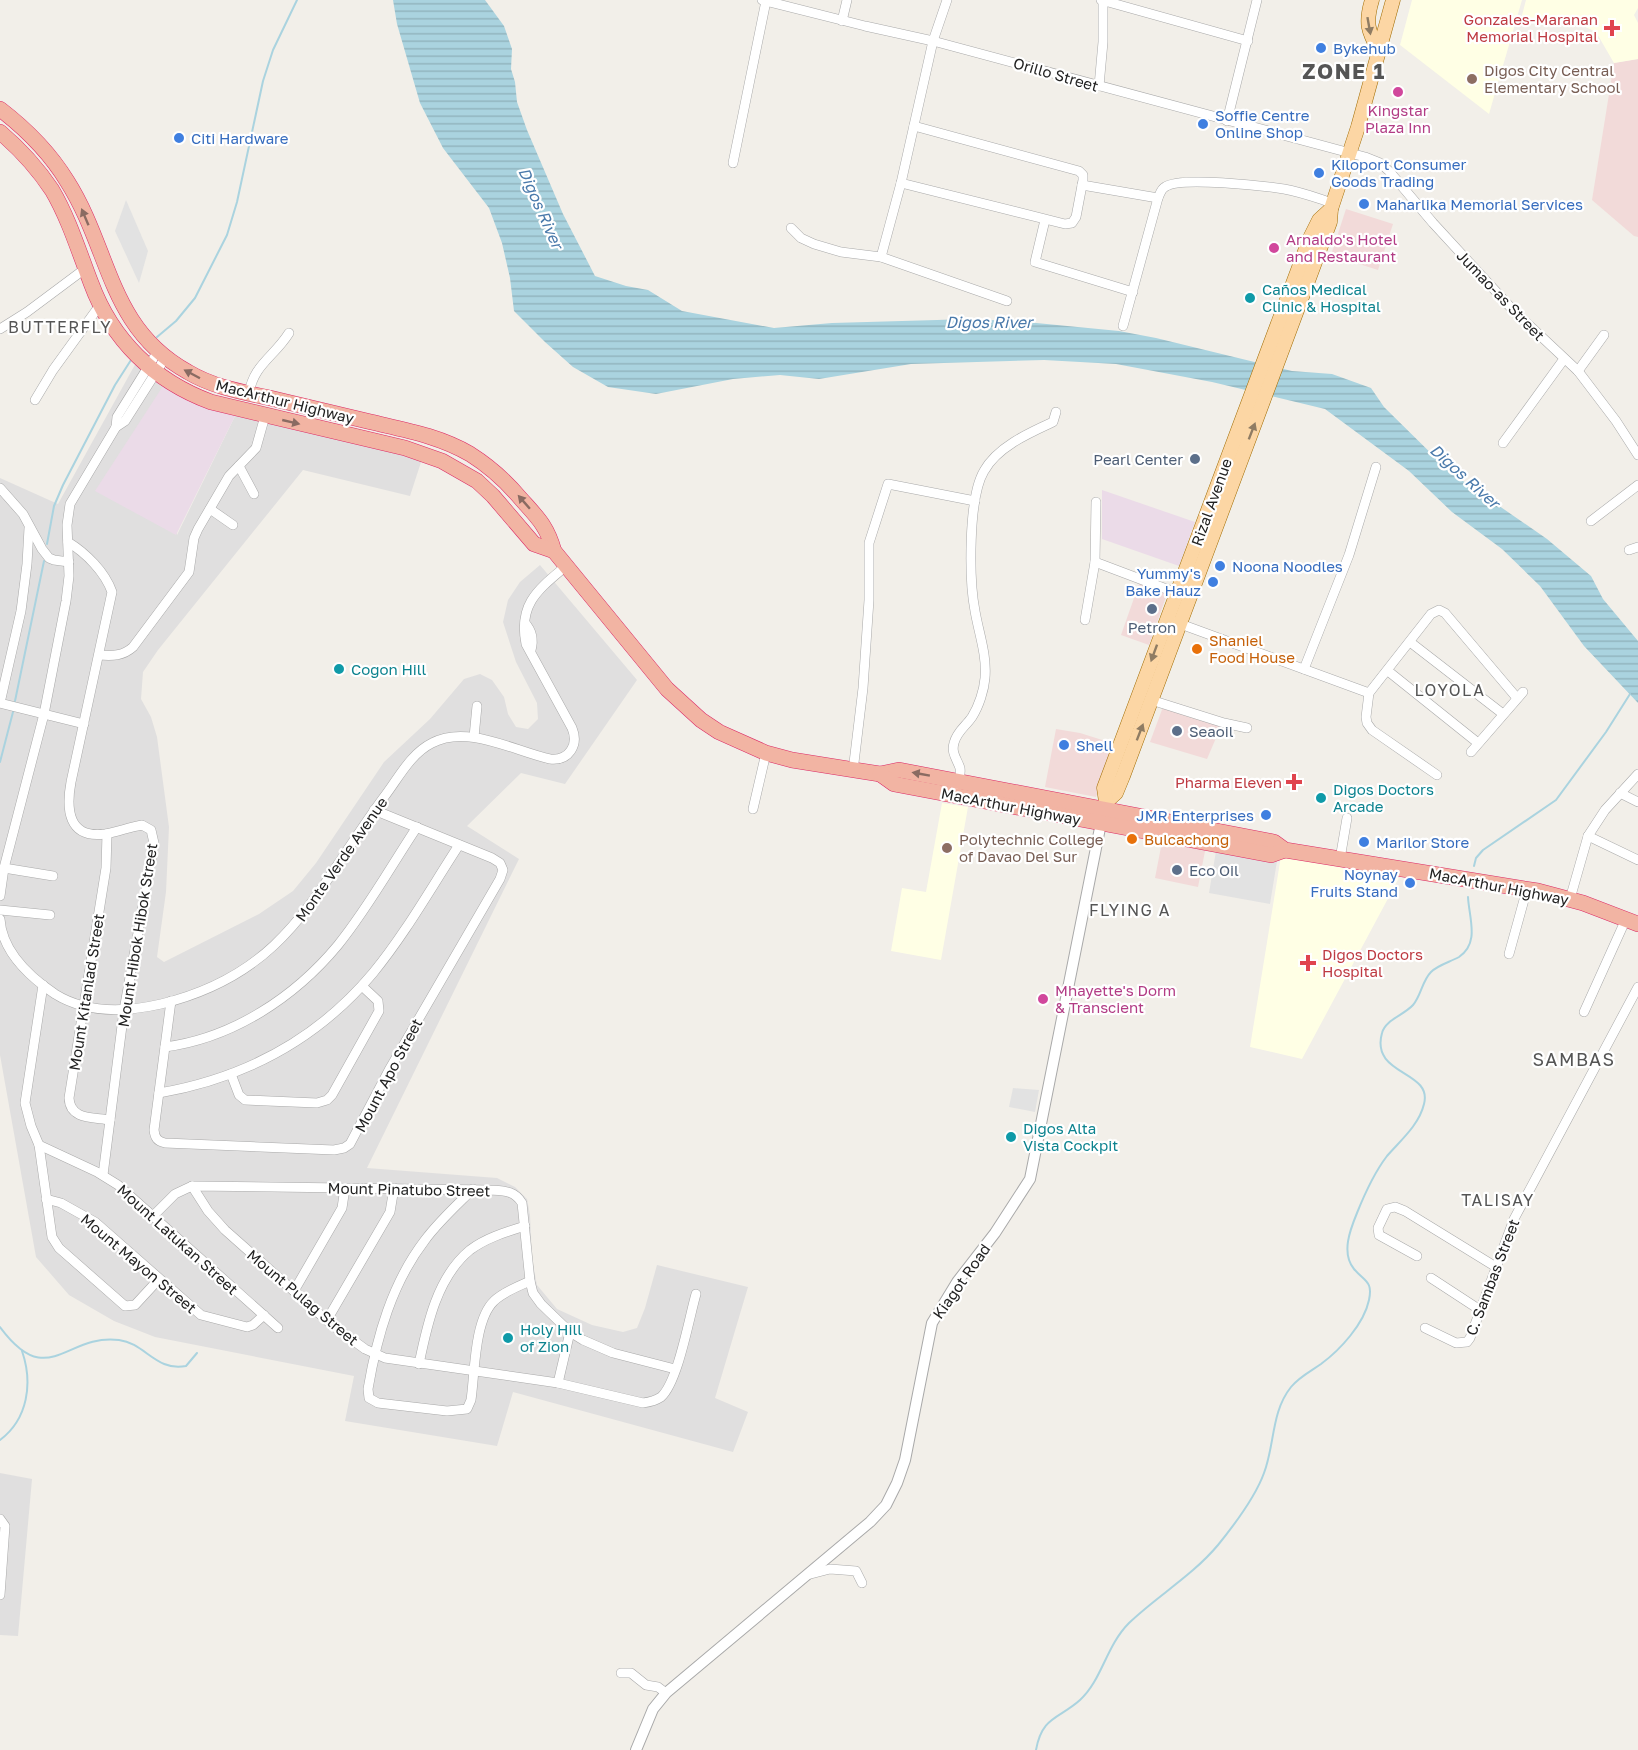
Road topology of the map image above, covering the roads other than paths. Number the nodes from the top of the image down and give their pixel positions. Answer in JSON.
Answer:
{"nodes":[{"id":1,"x":847,"y":0,"type":"edge"},
{"id":2,"x":947,"y":0,"type":"edge"},
{"id":3,"x":1257,"y":0,"type":"edge"},
{"id":4,"x":1372,"y":0,"type":"edge"},
{"id":5,"x":1393,"y":0,"type":"edge"},
{"id":6,"x":764,"y":1,"type":"edge"},
{"id":7,"x":1102,"y":1,"type":"edge"},
{"id":8,"x":842,"y":21,"type":"junction"},
{"id":9,"x":933,"y":41,"type":"junction"},
{"id":10,"x":1248,"y":41,"type":"junction"},
{"id":11,"x":1379,"y":51,"type":"junction"},
{"id":12,"x":1099,"y":86,"type":"junction"},
{"id":13,"x":0,"y":109,"type":"edge"},
{"id":14,"x":1227,"y":121,"type":"junction"},
{"id":15,"x":914,"y":126,"type":"junction"},
{"id":16,"x":0,"y":132,"type":"edge"},
{"id":17,"x":1350,"y":153,"type":"junction"},
{"id":18,"x":733,"y":164,"type":"dead end"},
{"id":19,"x":901,"y":183,"type":"junction"},
{"id":20,"x":1082,"y":185,"type":"junction"},
{"id":21,"x":1158,"y":198,"type":"junction"},
{"id":22,"x":1332,"y":206,"type":"junction"},
{"id":23,"x":1045,"y":220,"type":"junction"},
{"id":24,"x":791,"y":228,"type":"dead end"},
{"id":25,"x":881,"y":257,"type":"junction"},
{"id":26,"x":86,"y":268,"type":"junction"},
{"id":27,"x":1133,"y":292,"type":"junction"},
{"id":28,"x":1007,"y":301,"type":"dead end"},
{"id":29,"x":100,"y":306,"type":"junction"},
{"id":30,"x":1123,"y":326,"type":"dead end"},
{"id":31,"x":0,"y":329,"type":"edge"},
{"id":32,"x":289,"y":333,"type":"dead end"},
{"id":33,"x":1604,"y":335,"type":"dead end"},
{"id":34,"x":161,"y":354,"type":"junction"},
{"id":35,"x":1564,"y":358,"type":"junction"},
{"id":36,"x":152,"y":371,"type":"junction"},
{"id":37,"x":1578,"y":371,"type":"junction"},
{"id":38,"x":249,"y":394,"type":"junction"},
{"id":39,"x":34,"y":400,"type":"dead end"},
{"id":40,"x":1255,"y":404,"type":"junction"},
{"id":41,"x":1056,"y":412,"type":"dead end"},
{"id":42,"x":265,"y":416,"type":"junction"},
{"id":43,"x":1503,"y":443,"type":"dead end"},
{"id":44,"x":1638,"y":455,"type":"edge"},
{"id":45,"x":239,"y":466,"type":"junction"},
{"id":46,"x":1376,"y":467,"type":"dead end"},
{"id":47,"x":1638,"y":485,"type":"edge"},
{"id":48,"x":0,"y":488,"type":"edge"},
{"id":49,"x":254,"y":494,"type":"dead end"},
{"id":50,"x":975,"y":501,"type":"junction"},
{"id":51,"x":1096,"y":502,"type":"dead end"},
{"id":52,"x":210,"y":508,"type":"junction"},
{"id":53,"x":1591,"y":520,"type":"dead end"},
{"id":54,"x":232,"y":525,"type":"dead end"},
{"id":55,"x":29,"y":528,"type":"junction"},
{"id":56,"x":68,"y":542,"type":"junction"},
{"id":57,"x":554,"y":551,"type":"junction"},
{"id":58,"x":69,"y":562,"type":"junction"},
{"id":59,"x":1095,"y":562,"type":"junction"},
{"id":60,"x":566,"y":566,"type":"junction"},
{"id":61,"x":1177,"y":593,"type":"junction"},
{"id":62,"x":1085,"y":620,"type":"dead end"},
{"id":63,"x":1173,"y":622,"type":"junction"},
{"id":64,"x":1410,"y":642,"type":"junction"},
{"id":65,"x":99,"y":655,"type":"junction"},
{"id":66,"x":1304,"y":669,"type":"junction"},
{"id":67,"x":1388,"y":670,"type":"junction"},
{"id":68,"x":1369,"y":693,"type":"junction"},
{"id":69,"x":1152,"y":700,"type":"junction"},
{"id":70,"x":0,"y":703,"type":"edge"},
{"id":71,"x":477,"y":706,"type":"dead end"},
{"id":72,"x":44,"y":714,"type":"junction"},
{"id":73,"x":1503,"y":714,"type":"junction"},
{"id":74,"x":84,"y":724,"type":"junction"},
{"id":75,"x":1247,"y":728,"type":"dead end"},
{"id":76,"x":474,"y":737,"type":"junction"},
{"id":77,"x":1478,"y":744,"type":"junction"},
{"id":78,"x":1471,"y":752,"type":"dead end"},
{"id":79,"x":766,"y":753,"type":"junction"},
{"id":80,"x":853,"y":771,"type":"junction"},
{"id":81,"x":1638,"y":774,"type":"edge"},
{"id":82,"x":1437,"y":775,"type":"dead end"},
{"id":83,"x":958,"y":788,"type":"junction"},
{"id":84,"x":1620,"y":793,"type":"junction"},
{"id":85,"x":1638,"y":802,"type":"edge"},
{"id":86,"x":753,"y":809,"type":"dead end"},
{"id":87,"x":375,"y":810,"type":"junction"},
{"id":88,"x":1104,"y":812,"type":"junction"},
{"id":89,"x":1347,"y":818,"type":"dead end"},
{"id":90,"x":417,"y":827,"type":"junction"},
{"id":91,"x":107,"y":834,"type":"junction"},
{"id":92,"x":1588,"y":836,"type":"junction"},
{"id":93,"x":459,"y":845,"type":"junction"},
{"id":94,"x":1340,"y":859,"type":"junction"},
{"id":95,"x":1638,"y":860,"type":"edge"},
{"id":96,"x":4,"y":868,"type":"junction"},
{"id":97,"x":53,"y":876,"type":"dead end"},
{"id":98,"x":1527,"y":889,"type":"junction"},
{"id":99,"x":0,"y":896,"type":"edge"},
{"id":100,"x":1570,"y":899,"type":"junction"},
{"id":101,"x":0,"y":910,"type":"edge"},
{"id":102,"x":50,"y":915,"type":"dead end"},
{"id":103,"x":0,"y":919,"type":"edge"},
{"id":104,"x":1632,"y":921,"type":"edge"},
{"id":105,"x":1509,"y":954,"type":"dead end"},
{"id":106,"x":43,"y":985,"type":"junction"},
{"id":107,"x":362,"y":986,"type":"junction"},
{"id":108,"x":1638,"y":987,"type":"edge"},
{"id":109,"x":171,"y":1001,"type":"junction"},
{"id":110,"x":84,"y":1006,"type":"junction"},
{"id":111,"x":124,"y":1010,"type":"junction"},
{"id":112,"x":1584,"y":1012,"type":"dead end"},
{"id":113,"x":165,"y":1047,"type":"junction"},
{"id":114,"x":231,"y":1074,"type":"junction"},
{"id":115,"x":159,"y":1093,"type":"junction"},
{"id":116,"x":110,"y":1120,"type":"junction"},
{"id":117,"x":39,"y":1145,"type":"junction"},
{"id":118,"x":103,"y":1175,"type":"junction"},
{"id":119,"x":192,"y":1186,"type":"junction"},
{"id":120,"x":345,"y":1188,"type":"junction"},
{"id":121,"x":394,"y":1188,"type":"junction"},
{"id":122,"x":473,"y":1189,"type":"junction"},
{"id":123,"x":46,"y":1199,"type":"junction"},
{"id":124,"x":153,"y":1216,"type":"junction"},
{"id":125,"x":525,"y":1226,"type":"junction"},
{"id":126,"x":1417,"y":1256,"type":"dead end"},
{"id":127,"x":1496,"y":1267,"type":"junction"},
{"id":128,"x":1431,"y":1278,"type":"dead end"},
{"id":129,"x":159,"y":1279,"type":"junction"},
{"id":130,"x":530,"y":1281,"type":"junction"},
{"id":131,"x":294,"y":1291,"type":"junction"},
{"id":132,"x":696,"y":1294,"type":"dead end"},
{"id":133,"x":1480,"y":1310,"type":"junction"},
{"id":134,"x":264,"y":1315,"type":"junction"},
{"id":135,"x":327,"y":1320,"type":"junction"},
{"id":136,"x":278,"y":1328,"type":"dead end"},
{"id":137,"x":1425,"y":1328,"type":"dead end"},
{"id":138,"x":570,"y":1332,"type":"junction"},
{"id":139,"x":374,"y":1354,"type":"junction"},
{"id":140,"x":419,"y":1364,"type":"junction"},
{"id":141,"x":675,"y":1369,"type":"junction"},
{"id":142,"x":475,"y":1371,"type":"junction"},
{"id":143,"x":558,"y":1383,"type":"junction"},
{"id":144,"x":0,"y":1519,"type":"edge"},
{"id":145,"x":805,"y":1575,"type":"junction"},
{"id":146,"x":862,"y":1583,"type":"dead end"},
{"id":147,"x":0,"y":1595,"type":"edge"},
{"id":148,"x":621,"y":1673,"type":"dead end"},
{"id":149,"x":666,"y":1693,"type":"junction"},
{"id":150,"x":636,"y":1750,"type":"edge"}],
"edges":[{"from":1,"to":8,"type":"street"},
{"from":2,"to":9,"type":"street"},
{"from":3,"to":10,"type":"street"},
{"from":4,"to":11,"type":"main road","one_way":true},
{"from":5,"to":11,"type":"main road","name":"Rizal Avenue"},
{"from":6,"to":8,"type":"street","name":"Orillo Street"},
{"from":6,"to":18,"type":"street"},
{"from":7,"to":10,"type":"street"},
{"from":7,"to":12,"type":"street"},
{"from":8,"to":9,"type":"street","name":"Orillo Street"},
{"from":9,"to":12,"type":"street","name":"Orillo Street"},
{"from":9,"to":15,"type":"street"},
{"from":10,"to":14,"type":"street"},
{"from":11,"to":17,"type":"main road","name":"Rizal Avenue"},
{"from":12,"to":14,"type":"street","name":"Orillo Street"},
{"from":34,"to":13,"type":"highway","name":"MacArthur Highway","one_way":true},
{"from":14,"to":17,"type":"street","name":"Orillo Street"},
{"from":15,"to":19,"type":"street"},
{"from":15,"to":20,"type":"street"},
{"from":16,"to":26,"type":"highway","name":"MacArthur Highway"},
{"from":17,"to":22,"type":"main road","name":"Rizal Avenue"},
{"from":17,"to":35,"type":"street","name":"Jumao-as Street"},
{"from":19,"to":23,"type":"street"},
{"from":19,"to":25,"type":"street"},
{"from":20,"to":21,"type":"street"},
{"from":20,"to":23,"type":"street"},
{"from":21,"to":22,"type":"street"},
{"from":21,"to":27,"type":"street"},
{"from":22,"to":40,"type":"main road","name":"Rizal Avenue"},
{"from":23,"to":27,"type":"street"},
{"from":24,"to":25,"type":"street"},
{"from":25,"to":28,"type":"street"},
{"from":26,"to":29,"type":"highway","name":"MacArthur Highway"},
{"from":26,"to":31,"type":"street"},
{"from":27,"to":30,"type":"street"},
{"from":29,"to":36,"type":"highway","name":"MacArthur Highway"},
{"from":29,"to":39,"type":"street"},
{"from":32,"to":38,"type":"street"},
{"from":33,"to":37,"type":"street"},
{"from":34,"to":36,"type":"street"},
{"from":38,"to":34,"type":"highway","name":"MacArthur Highway","one_way":true},
{"from":35,"to":37,"type":"street","name":"Jumao-as Street"},
{"from":35,"to":43,"type":"street"},
{"from":36,"to":42,"type":"highway","name":"MacArthur Highway"},
{"from":36,"to":56,"type":"street"},
{"from":37,"to":44,"type":"street","name":"Jumao-as Street"},
{"from":57,"to":38,"type":"highway","name":"MacArthur Highway","one_way":true},
{"from":40,"to":61,"type":"main road","name":"Rizal Avenue"},
{"from":63,"to":40,"type":"main road","name":"Rizal Avenue","one_way":true},
{"from":41,"to":50,"type":"street"},
{"from":42,"to":45,"type":"street"},
{"from":42,"to":57,"type":"highway","name":"MacArthur Highway","one_way":true},
{"from":45,"to":49,"type":"street"},
{"from":45,"to":52,"type":"street"},
{"from":46,"to":66,"type":"street"},
{"from":47,"to":53,"type":"street"},
{"from":48,"to":55,"type":"street"},
{"from":50,"to":80,"type":"street"},
{"from":50,"to":83,"type":"street"},
{"from":51,"to":59,"type":"street"},
{"from":52,"to":54,"type":"street"},
{"from":52,"to":65,"type":"street"},
{"from":55,"to":58,"type":"street"},
{"from":55,"to":70,"type":"street"},
{"from":56,"to":58,"type":"street"},
{"from":56,"to":65,"type":"street","name":"Mount Hibok Hibok Street"},
{"from":57,"to":60,"type":"highway","name":"MacArthur Highway"},
{"from":58,"to":72,"type":"street"},
{"from":59,"to":61,"type":"street"},
{"from":59,"to":62,"type":"street"},
{"from":60,"to":76,"type":"street","name":"Monte Verde Avenue"},
{"from":60,"to":79,"type":"highway","name":"MacArthur Highway"},
{"from":61,"to":63,"type":"main road","name":"Rizal Avenue"},
{"from":63,"to":66,"type":"street"},
{"from":63,"to":69,"type":"main road","name":"Rizal Avenue"},
{"from":63,"to":88,"type":"main road","name":"Rizal Avenue","one_way":true},
{"from":64,"to":67,"type":"street"},
{"from":64,"to":73,"type":"street"},
{"from":64,"to":73,"type":"street"},
{"from":65,"to":74,"type":"street","name":"Mount Hibok Hibok Street"},
{"from":66,"to":68,"type":"street"},
{"from":67,"to":68,"type":"street"},
{"from":67,"to":77,"type":"street"},
{"from":68,"to":82,"type":"street"},
{"from":69,"to":75,"type":"street"},
{"from":88,"to":69,"type":"main road","name":"Rizal Avenue","one_way":true},
{"from":70,"to":72,"type":"street"},
{"from":71,"to":76,"type":"street"},
{"from":72,"to":74,"type":"street"},
{"from":72,"to":96,"type":"street"},
{"from":73,"to":77,"type":"street"},
{"from":74,"to":91,"type":"street","name":"Mount Hibok Hibok Street"},
{"from":76,"to":87,"type":"street","name":"Monte Verde Avenue"},
{"from":77,"to":78,"type":"street"},
{"from":79,"to":80,"type":"highway","name":"MacArthur Highway"},
{"from":79,"to":86,"type":"street"},
{"from":80,"to":83,"type":"highway","name":"MacArthur Highway"},
{"from":81,"to":84,"type":"street"},
{"from":83,"to":88,"type":"highway","name":"MacArthur Highway"},
{"from":84,"to":85,"type":"street"},
{"from":84,"to":92,"type":"street"},
{"from":87,"to":90,"type":"street","name":"Mount Apo Street"},
{"from":87,"to":109,"type":"street","name":"Monte Verde Avenue"},
{"from":88,"to":94,"type":"highway","name":"MacArthur Highway"},
{"from":88,"to":145,"type":"street","name":"Kiagot Road"},
{"from":89,"to":94,"type":"street"},
{"from":90,"to":93,"type":"street","name":"Mount Apo Street"},
{"from":90,"to":113,"type":"street"},
{"from":91,"to":110,"type":"street","name":"Mount Kitanlad Street"},
{"from":91,"to":111,"type":"street","name":"Mount Hibok Hibok Street"},
{"from":92,"to":95,"type":"street"},
{"from":92,"to":100,"type":"street"},
{"from":93,"to":107,"type":"street"},
{"from":93,"to":115,"type":"street","name":"Mount Apo Street"},
{"from":94,"to":98,"type":"highway","name":"MacArthur Highway"},
{"from":96,"to":97,"type":"street"},
{"from":96,"to":99,"type":"street"},
{"from":98,"to":100,"type":"highway","name":"MacArthur Highway"},
{"from":98,"to":105,"type":"street"},
{"from":100,"to":104,"type":"highway","name":"MacArthur Highway"},
{"from":101,"to":102,"type":"street"},
{"from":103,"to":106,"type":"street","name":"Monte Verde Avenue"},
{"from":104,"to":112,"type":"street"},
{"from":106,"to":110,"type":"street","name":"Monte Verde Avenue"},
{"from":106,"to":117,"type":"street"},
{"from":107,"to":114,"type":"street"},
{"from":107,"to":114,"type":"street"},
{"from":108,"to":127,"type":"street","name":"C. Sambas Street"},
{"from":109,"to":111,"type":"street","name":"Monte Verde Avenue"},
{"from":109,"to":113,"type":"street","name":"Mount Apo Street"},
{"from":110,"to":111,"type":"street","name":"Monte Verde Avenue"},
{"from":110,"to":116,"type":"street","name":"Mount Kitanlad Street"},
{"from":111,"to":116,"type":"street","name":"Mount Hibok Hibok Street"},
{"from":113,"to":115,"type":"street","name":"Mount Apo Street"},
{"from":114,"to":115,"type":"street"},
{"from":116,"to":118,"type":"street","name":"Mount Hibok Hibok Street"},
{"from":117,"to":118,"type":"street","name":"Mount Latukan Street"},
{"from":117,"to":123,"type":"street"},
{"from":118,"to":124,"type":"street","name":"Mount Latukan Street"},
{"from":119,"to":120,"type":"street","name":"Mount Pinatubo Street"},
{"from":119,"to":124,"type":"street"},
{"from":119,"to":131,"type":"street","name":"Mount Pulag Street"},
{"from":120,"to":121,"type":"street","name":"Mount Pinatubo Street"},
{"from":120,"to":131,"type":"street"},
{"from":121,"to":122,"type":"street","name":"Mount Pinatubo Street"},
{"from":121,"to":135,"type":"street"},
{"from":122,"to":125,"type":"street","name":"Mount Pinatubo Street"},
{"from":122,"to":139,"type":"street"},
{"from":123,"to":129,"type":"street","name":"Mount Mayon Street"},
{"from":123,"to":129,"type":"street"},
{"from":124,"to":134,"type":"street","name":"Mount Latukan Street"},
{"from":125,"to":130,"type":"street","name":"Mount Pinatubo Street"},
{"from":125,"to":140,"type":"street"},
{"from":126,"to":127,"type":"street"},
{"from":127,"to":133,"type":"street","name":"C. Sambas Street"},
{"from":128,"to":133,"type":"street"},
{"from":129,"to":134,"type":"street","name":"Mount Mayon Street"},
{"from":130,"to":138,"type":"street","name":"Mount Pinatubo Street"},
{"from":130,"to":142,"type":"street"},
{"from":131,"to":135,"type":"street","name":"Mount Pulag Street"},
{"from":132,"to":141,"type":"street","name":"Mount Pulag Street"},
{"from":133,"to":137,"type":"street","name":"C. Sambas Street"},
{"from":134,"to":136,"type":"street","name":"Mount Latukan Street"},
{"from":135,"to":139,"type":"street","name":"Mount Pulag Street"},
{"from":138,"to":141,"type":"street","name":"Mount Pinatubo Street"},
{"from":138,"to":143,"type":"street"},
{"from":139,"to":140,"type":"street","name":"Mount Pulag Street"},
{"from":139,"to":142,"type":"street"},
{"from":140,"to":142,"type":"street","name":"Mount Pulag Street"},
{"from":141,"to":143,"type":"street","name":"Mount Pulag Street"},
{"from":142,"to":143,"type":"street","name":"Mount Pulag Street"},
{"from":144,"to":147,"type":"street"},
{"from":145,"to":146,"type":"street"},
{"from":145,"to":149,"type":"street","name":"Kiagot Road"},
{"from":148,"to":149,"type":"street"},
{"from":149,"to":150,"type":"street","name":"Kiagot Road"}]}
